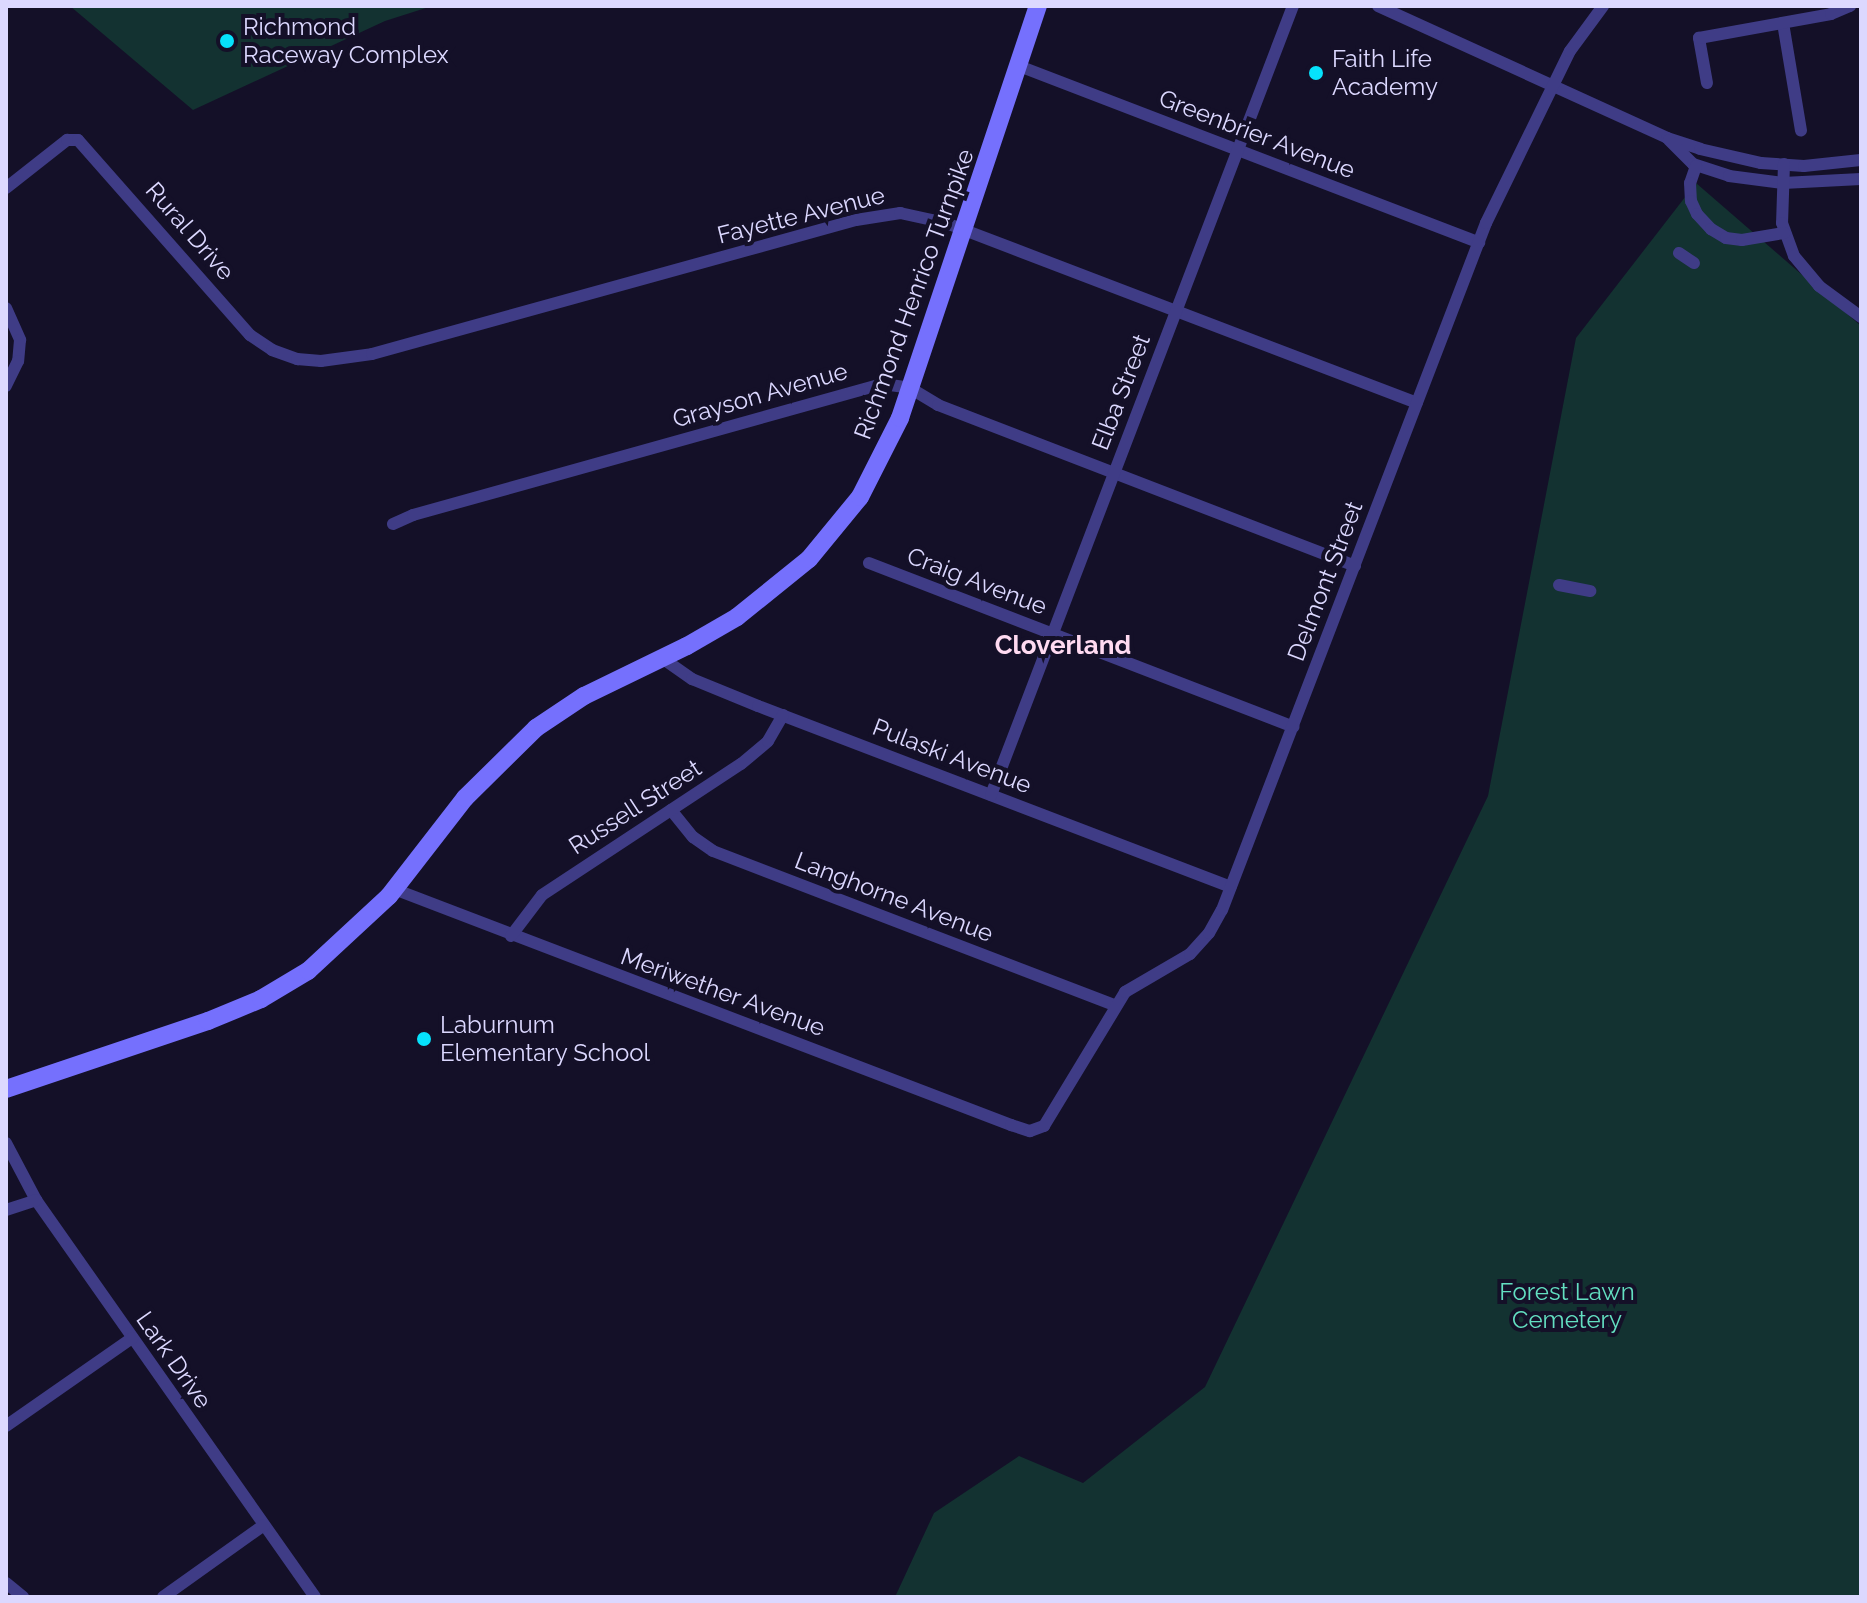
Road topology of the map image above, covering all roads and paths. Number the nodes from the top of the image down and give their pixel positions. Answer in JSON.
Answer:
{"nodes":[{"id":1,"x":1038,"y":6,"type":"edge"},
{"id":2,"x":1293,"y":6,"type":"edge"},
{"id":3,"x":1378,"y":6,"type":"edge"},
{"id":4,"x":1603,"y":6,"type":"edge"},
{"id":5,"x":1850,"y":6,"type":"edge"},
{"id":6,"x":1783,"y":23,"type":"junction"},
{"id":7,"x":1019,"y":66,"type":"junction"},
{"id":8,"x":1707,"y":83,"type":"dead end"},
{"id":9,"x":1553,"y":86,"type":"junction"},
{"id":10,"x":1801,"y":131,"type":"dead end"},
{"id":11,"x":1667,"y":138,"type":"junction"},
{"id":12,"x":1239,"y":150,"type":"junction"},
{"id":13,"x":1861,"y":160,"type":"edge"},
{"id":14,"x":1784,"y":164,"type":"junction"},
{"id":15,"x":1696,"y":166,"type":"junction"},
{"id":16,"x":1861,"y":179,"type":"edge"},
{"id":17,"x":1783,"y":183,"type":"junction"},
{"id":18,"x":6,"y":188,"type":"edge"},
{"id":19,"x":964,"y":230,"type":"junction"},
{"id":20,"x":1784,"y":233,"type":"junction"},
{"id":21,"x":1479,"y":243,"type":"junction"},
{"id":22,"x":1679,"y":253,"type":"dead end"},
{"id":23,"x":1694,"y":263,"type":"dead end"},
{"id":24,"x":6,"y":308,"type":"edge"},
{"id":25,"x":1176,"y":312,"type":"junction"},
{"id":26,"x":1861,"y":317,"type":"edge"},
{"id":27,"x":272,"y":350,"type":"joint"},
{"id":28,"x":6,"y":386,"type":"edge"},
{"id":29,"x":910,"y":388,"type":"junction"},
{"id":30,"x":1417,"y":403,"type":"junction"},
{"id":31,"x":1114,"y":473,"type":"junction"},
{"id":32,"x":393,"y":524,"type":"dead end"},
{"id":33,"x":869,"y":563,"type":"dead end"},
{"id":34,"x":1355,"y":566,"type":"junction"},
{"id":35,"x":1559,"y":585,"type":"dead end"},
{"id":36,"x":1590,"y":591,"type":"dead end"},
{"id":37,"x":1052,"y":634,"type":"junction"},
{"id":38,"x":662,"y":658,"type":"junction"},
{"id":39,"x":783,"y":715,"type":"junction"},
{"id":40,"x":1293,"y":727,"type":"junction"},
{"id":41,"x":991,"y":795,"type":"junction"},
{"id":42,"x":671,"y":810,"type":"junction"},
{"id":43,"x":1231,"y":887,"type":"junction"},
{"id":44,"x":394,"y":889,"type":"junction"},
{"id":45,"x":511,"y":936,"type":"junction"},
{"id":46,"x":1115,"y":1005,"type":"junction"},
{"id":47,"x":6,"y":1089,"type":"edge"},
{"id":48,"x":1038,"y":1130,"type":"joint"},
{"id":49,"x":6,"y":1143,"type":"edge"},
{"id":50,"x":36,"y":1200,"type":"junction"},
{"id":51,"x":6,"y":1210,"type":"edge"},
{"id":52,"x":132,"y":1338,"type":"junction"},
{"id":53,"x":6,"y":1426,"type":"edge"},
{"id":54,"x":264,"y":1525,"type":"junction"},
{"id":55,"x":6,"y":1583,"type":"edge"},
{"id":56,"x":23,"y":1597,"type":"edge"},
{"id":57,"x":163,"y":1597,"type":"edge"},
{"id":58,"x":315,"y":1597,"type":"edge"}],
"edges":[{"from":1,"to":7,"type":"main road","name":"Richmond Henrico Turnpike"},
{"from":2,"to":12,"type":"street","name":"Elba Street"},
{"from":3,"to":9,"type":"street"},
{"from":4,"to":9,"type":"street","name":"Delmont Street"},
{"from":5,"to":6,"type":"street"},
{"from":6,"to":8,"type":"street"},
{"from":6,"to":10,"type":"street"},
{"from":7,"to":12,"type":"street","name":"Greenbrier Avenue"},
{"from":7,"to":19,"type":"main road","name":"Richmond Henrico Turnpike"},
{"from":9,"to":11,"type":"street"},
{"from":9,"to":21,"type":"street","name":"Delmont Street"},
{"from":11,"to":14,"type":"street"},
{"from":11,"to":15,"type":"street"},
{"from":12,"to":21,"type":"street","name":"Greenbrier Avenue"},
{"from":12,"to":25,"type":"street","name":"Elba Street"},
{"from":13,"to":14,"type":"street"},
{"from":14,"to":17,"type":"street"},
{"from":15,"to":17,"type":"street"},
{"from":15,"to":20,"type":"street"},
{"from":16,"to":17,"type":"street"},
{"from":17,"to":20,"type":"street"},
{"from":18,"to":27,"type":"street","name":"Rural Drive"},
{"from":19,"to":25,"type":"street","name":"Fayette Avenue"},
{"from":19,"to":27,"type":"street","name":"Fayette Avenue"},
{"from":19,"to":29,"type":"main road","name":"Richmond Henrico Turnpike"},
{"from":20,"to":26,"type":"street"},
{"from":21,"to":30,"type":"street","name":"Delmont Street"},
{"from":22,"to":23,"type":"street"},
{"from":24,"to":28,"type":"street"},
{"from":25,"to":30,"type":"street","name":"Fayette Avenue"},
{"from":25,"to":31,"type":"street","name":"Elba Street"},
{"from":29,"to":31,"type":"street","name":"Grayson Avenue"},
{"from":29,"to":32,"type":"street","name":"Grayson Avenue"},
{"from":29,"to":38,"type":"main road","name":"Richmond Henrico Turnpike"},
{"from":30,"to":34,"type":"street","name":"Delmont Street"},
{"from":31,"to":34,"type":"street","name":"Grayson Avenue"},
{"from":31,"to":37,"type":"street","name":"Elba Street"},
{"from":33,"to":37,"type":"street","name":"Craig Avenue"},
{"from":34,"to":40,"type":"street","name":"Delmont Street"},
{"from":35,"to":36,"type":"street"},
{"from":37,"to":40,"type":"street","name":"Craig Avenue"},
{"from":37,"to":41,"type":"street","name":"Elba Street"},
{"from":38,"to":39,"type":"street","name":"Pulaski Avenue"},
{"from":38,"to":44,"type":"main road","name":"Richmond Henrico Turnpike"},
{"from":39,"to":41,"type":"street","name":"Pulaski Avenue"},
{"from":39,"to":42,"type":"street","name":"Russell Street"},
{"from":40,"to":43,"type":"street","name":"Delmont Street"},
{"from":41,"to":43,"type":"street","name":"Pulaski Avenue"},
{"from":42,"to":45,"type":"street","name":"Russell Street"},
{"from":42,"to":46,"type":"street","name":"Langhorne Avenue"},
{"from":43,"to":46,"type":"street","name":"Delmont Street"},
{"from":44,"to":45,"type":"street","name":"Meriwether Avenue"},
{"from":44,"to":47,"type":"main road","name":"Richmond Henrico Turnpike"},
{"from":45,"to":48,"type":"street","name":"Meriwether Avenue"},
{"from":46,"to":48,"type":"street","name":"Delmont Street"},
{"from":49,"to":50,"type":"street","name":"Lark Drive"},
{"from":50,"to":51,"type":"street"},
{"from":50,"to":52,"type":"street","name":"Lark Drive"},
{"from":52,"to":53,"type":"street"},
{"from":52,"to":54,"type":"street","name":"Lark Drive"},
{"from":54,"to":57,"type":"street"},
{"from":54,"to":58,"type":"street","name":"Lark Drive"},
{"from":55,"to":56,"type":"street"}]}
